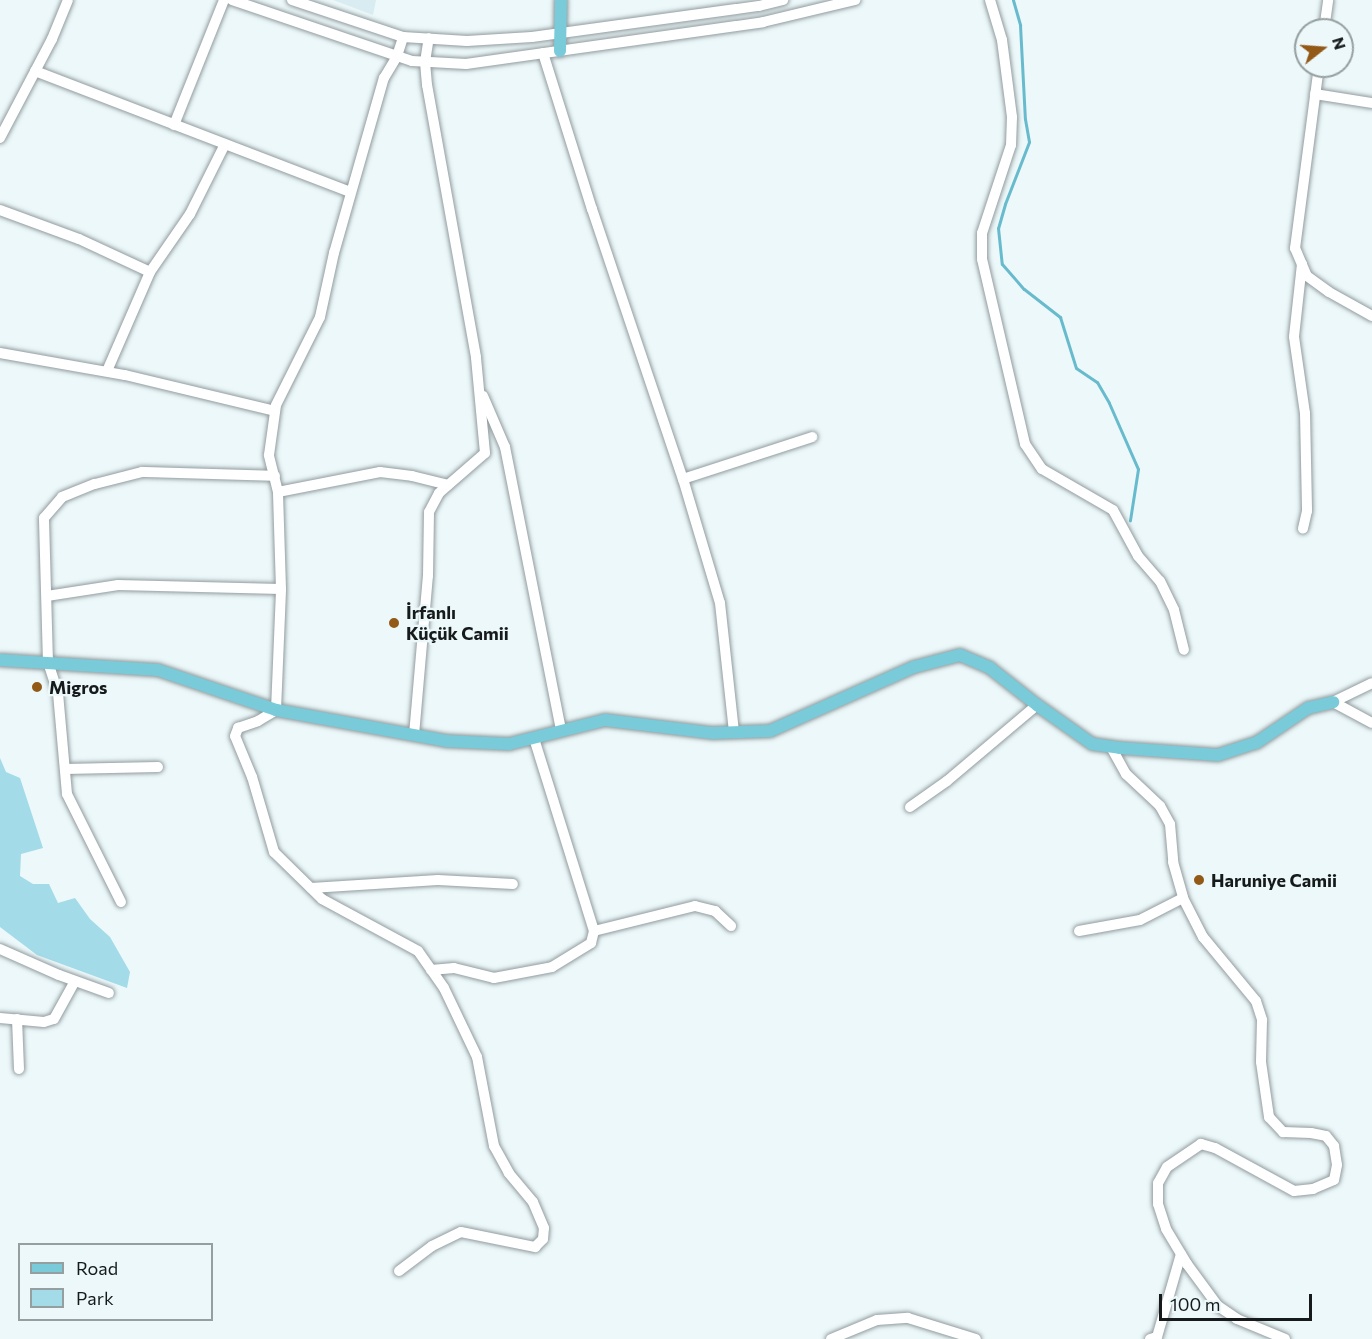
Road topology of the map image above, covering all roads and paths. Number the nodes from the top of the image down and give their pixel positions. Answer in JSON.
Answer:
{"nodes":[{"id":1,"x":68,"y":0,"type":"edge"},
{"id":2,"x":224,"y":0,"type":"edge"},
{"id":3,"x":232,"y":0,"type":"edge"},
{"id":4,"x":292,"y":0,"type":"edge"},
{"id":5,"x":561,"y":0,"type":"edge"},
{"id":6,"x":783,"y":0,"type":"edge"},
{"id":7,"x":855,"y":0,"type":"edge"},
{"id":8,"x":990,"y":0,"type":"edge"},
{"id":9,"x":1328,"y":0,"type":"edge"},
{"id":10,"x":1326,"y":18,"type":"edge"},
{"id":11,"x":561,"y":33,"type":"junction"},
{"id":12,"x":403,"y":37,"type":"junction"},
{"id":13,"x":429,"y":38,"type":"junction"},
{"id":14,"x":560,"y":51,"type":"junction"},
{"id":15,"x":543,"y":53,"type":"junction"},
{"id":16,"x":397,"y":56,"type":"junction"},
{"id":17,"x":425,"y":62,"type":"junction"},
{"id":18,"x":35,"y":71,"type":"junction"},
{"id":19,"x":1318,"y":78,"type":"edge"},
{"id":20,"x":1316,"y":94,"type":"junction"},
{"id":21,"x":1372,"y":103,"type":"edge"},
{"id":22,"x":174,"y":124,"type":"junction"},
{"id":23,"x":0,"y":138,"type":"edge"},
{"id":24,"x":225,"y":144,"type":"junction"},
{"id":25,"x":350,"y":192,"type":"junction"},
{"id":26,"x":0,"y":210,"type":"edge"},
{"id":27,"x":1302,"y":264,"type":"junction"},
{"id":28,"x":150,"y":272,"type":"junction"},
{"id":29,"x":1371,"y":313,"type":"edge"},
{"id":30,"x":0,"y":353,"type":"edge"},
{"id":31,"x":107,"y":371,"type":"junction"},
{"id":32,"x":479,"y":387,"type":"junction"},
{"id":33,"x":275,"y":411,"type":"junction"},
{"id":34,"x":812,"y":437,"type":"dead end"},
{"id":35,"x":275,"y":476,"type":"junction"},
{"id":36,"x":683,"y":479,"type":"junction"},
{"id":37,"x":448,"y":485,"type":"junction"},
{"id":38,"x":278,"y":492,"type":"junction"},
{"id":39,"x":1303,"y":529,"type":"dead end"},
{"id":40,"x":281,"y":589,"type":"junction"},
{"id":41,"x":47,"y":596,"type":"junction"},
{"id":42,"x":1184,"y":650,"type":"dead end"},
{"id":43,"x":0,"y":660,"type":"edge"},
{"id":44,"x":48,"y":663,"type":"junction"},
{"id":45,"x":1372,"y":683,"type":"edge"},
{"id":46,"x":1333,"y":702,"type":"junction"},
{"id":47,"x":1037,"y":705,"type":"junction"},
{"id":48,"x":276,"y":710,"type":"junction"},
{"id":49,"x":1372,"y":723,"type":"edge"},
{"id":50,"x":561,"y":731,"type":"junction"},
{"id":51,"x":734,"y":732,"type":"junction"},
{"id":52,"x":414,"y":735,"type":"junction"},
{"id":53,"x":534,"y":738,"type":"junction"},
{"id":54,"x":1111,"y":747,"type":"junction"},
{"id":55,"x":158,"y":766,"type":"dead end"},
{"id":56,"x":65,"y":769,"type":"junction"},
{"id":57,"x":910,"y":807,"type":"dead end"},
{"id":58,"x":513,"y":884,"type":"dead end"},
{"id":59,"x":311,"y":888,"type":"junction"},
{"id":60,"x":1183,"y":898,"type":"junction"},
{"id":61,"x":121,"y":902,"type":"dead end"},
{"id":62,"x":731,"y":926,"type":"dead end"},
{"id":63,"x":594,"y":931,"type":"junction"},
{"id":64,"x":1079,"y":931,"type":"dead end"},
{"id":65,"x":0,"y":948,"type":"edge"},
{"id":66,"x":431,"y":970,"type":"junction"},
{"id":67,"x":75,"y":981,"type":"junction"},
{"id":68,"x":108,"y":993,"type":"dead end"},
{"id":69,"x":0,"y":1018,"type":"edge"},
{"id":70,"x":17,"y":1019,"type":"junction"},
{"id":71,"x":19,"y":1069,"type":"dead end"},
{"id":72,"x":1181,"y":1254,"type":"junction"},
{"id":73,"x":399,"y":1271,"type":"dead end"},
{"id":74,"x":831,"y":1339,"type":"edge"},
{"id":75,"x":976,"y":1339,"type":"edge"},
{"id":76,"x":1150,"y":1339,"type":"edge"},
{"id":77,"x":1285,"y":1339,"type":"edge"}],
"edges":[{"from":1,"to":18,"type":"street"},
{"from":2,"to":22,"type":"street"},
{"from":3,"to":16,"type":"street"},
{"from":4,"to":12,"type":"street"},
{"from":5,"to":11,"type":"main road"},
{"from":6,"to":11,"type":"street"},
{"from":7,"to":14,"type":"street"},
{"from":8,"to":42,"type":"street"},
{"from":9,"to":10,"type":"street"},
{"from":11,"to":13,"type":"street"},
{"from":11,"to":14,"type":"main road"},
{"from":12,"to":13,"type":"street"},
{"from":12,"to":16,"type":"street"},
{"from":13,"to":17,"type":"street"},
{"from":14,"to":15,"type":"street"},
{"from":15,"to":17,"type":"street"},
{"from":15,"to":36,"type":"street"},
{"from":16,"to":17,"type":"street"},
{"from":16,"to":25,"type":"street"},
{"from":17,"to":32,"type":"street"},
{"from":18,"to":22,"type":"street"},
{"from":18,"to":23,"type":"street"},
{"from":19,"to":20,"type":"street"},
{"from":20,"to":21,"type":"street"},
{"from":20,"to":27,"type":"street"},
{"from":22,"to":24,"type":"street"},
{"from":24,"to":25,"type":"street"},
{"from":24,"to":28,"type":"street"},
{"from":25,"to":33,"type":"street"},
{"from":26,"to":28,"type":"street"},
{"from":27,"to":29,"type":"street"},
{"from":27,"to":39,"type":"street"},
{"from":28,"to":31,"type":"street"},
{"from":30,"to":31,"type":"street"},
{"from":31,"to":33,"type":"street"},
{"from":32,"to":37,"type":"street"},
{"from":32,"to":50,"type":"street"},
{"from":33,"to":35,"type":"street"},
{"from":34,"to":36,"type":"street"},
{"from":35,"to":38,"type":"street"},
{"from":35,"to":41,"type":"street"},
{"from":36,"to":51,"type":"street"},
{"from":37,"to":38,"type":"street"},
{"from":37,"to":52,"type":"street"},
{"from":38,"to":40,"type":"street"},
{"from":40,"to":41,"type":"street"},
{"from":40,"to":48,"type":"street"},
{"from":41,"to":44,"type":"street"},
{"from":43,"to":44,"type":"main road"},
{"from":44,"to":48,"type":"main road"},
{"from":44,"to":56,"type":"street"},
{"from":45,"to":46,"type":"street"},
{"from":46,"to":49,"type":"street"},
{"from":46,"to":54,"type":"main road"},
{"from":47,"to":51,"type":"main road"},
{"from":47,"to":54,"type":"main road"},
{"from":47,"to":57,"type":"street"},
{"from":48,"to":52,"type":"main road"},
{"from":48,"to":59,"type":"street"},
{"from":50,"to":51,"type":"main road"},
{"from":50,"to":53,"type":"main road"},
{"from":52,"to":53,"type":"main road"},
{"from":53,"to":63,"type":"street"},
{"from":54,"to":60,"type":"street"},
{"from":55,"to":56,"type":"street"},
{"from":56,"to":61,"type":"street"},
{"from":58,"to":59,"type":"street"},
{"from":59,"to":66,"type":"street"},
{"from":60,"to":64,"type":"street"},
{"from":60,"to":72,"type":"street"},
{"from":62,"to":63,"type":"street"},
{"from":63,"to":66,"type":"street"},
{"from":65,"to":67,"type":"street"},
{"from":66,"to":73,"type":"street"},
{"from":67,"to":68,"type":"street"},
{"from":67,"to":70,"type":"street"},
{"from":69,"to":70,"type":"street"},
{"from":70,"to":71,"type":"street"},
{"from":72,"to":76,"type":"street"},
{"from":72,"to":77,"type":"street"},
{"from":74,"to":75,"type":"street"}]}
